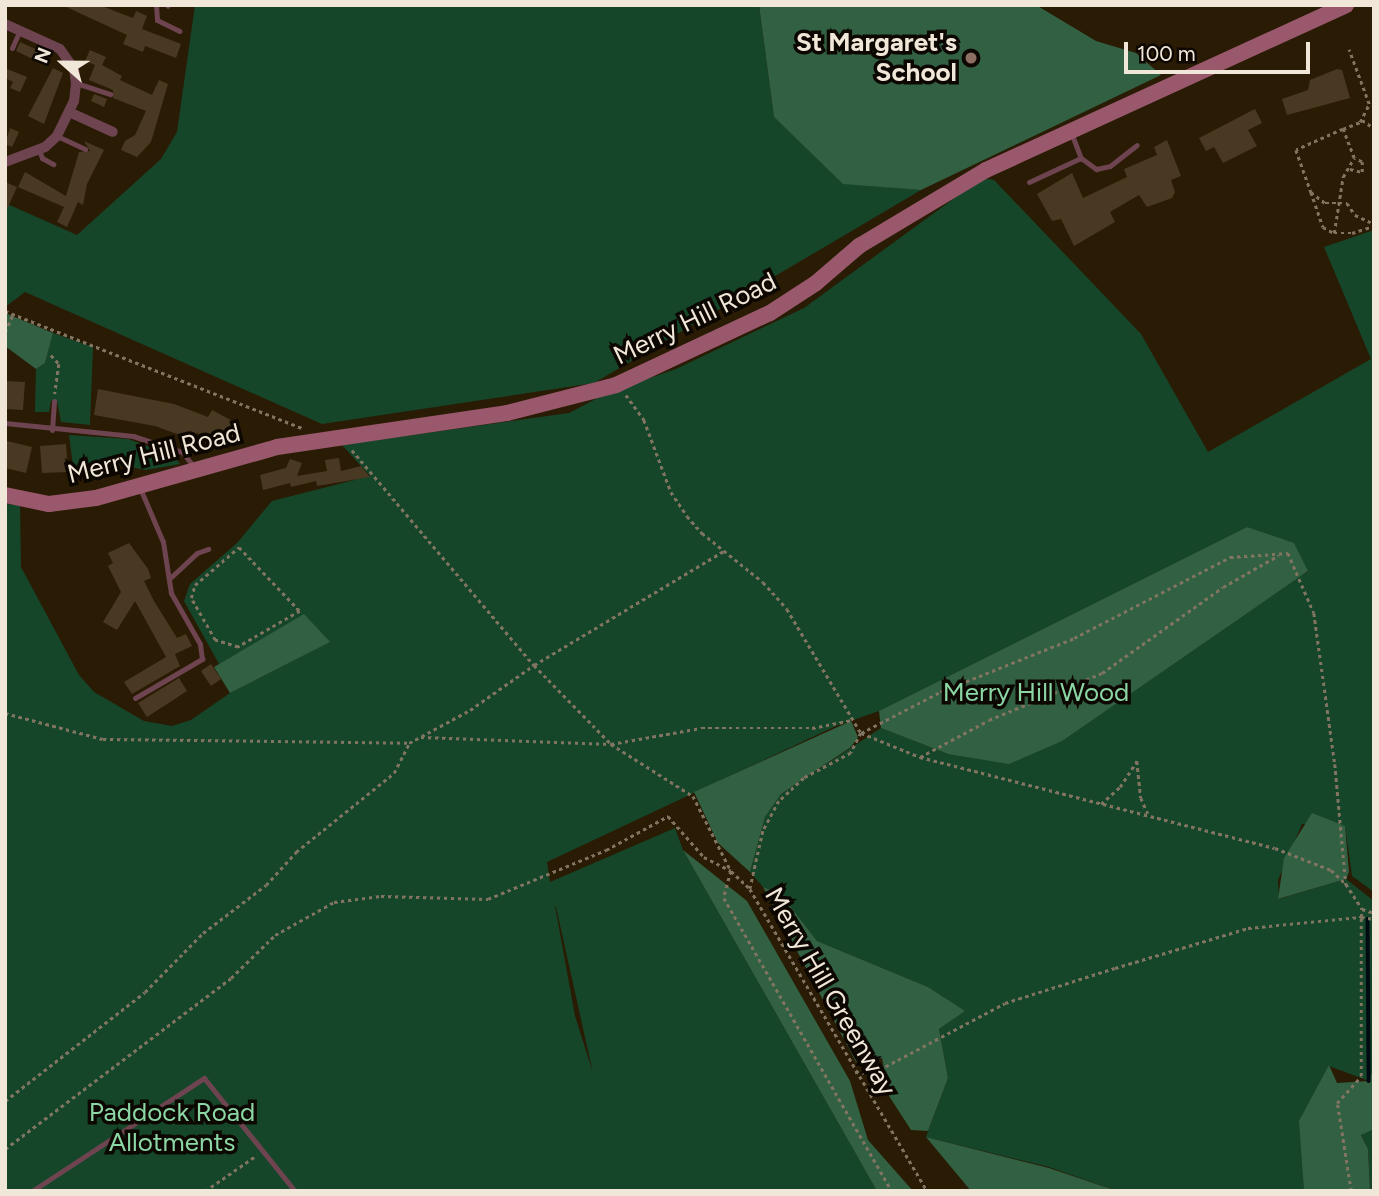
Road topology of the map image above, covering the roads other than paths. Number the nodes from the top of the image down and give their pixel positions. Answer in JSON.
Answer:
{"nodes":[{"id":1,"x":156,"y":5,"type":"edge"},
{"id":2,"x":1346,"y":5,"type":"edge"},
{"id":3,"x":5,"y":24,"type":"edge"},
{"id":4,"x":19,"y":30,"type":"junction"},
{"id":5,"x":180,"y":31,"type":"dead end"},
{"id":6,"x":12,"y":48,"type":"dead end"},
{"id":7,"x":76,"y":83,"type":"junction"},
{"id":8,"x":110,"y":94,"type":"dead end"},
{"id":9,"x":69,"y":112,"type":"junction"},
{"id":10,"x":113,"y":132,"type":"dead end"},
{"id":11,"x":1071,"y":132,"type":"junction"},
{"id":12,"x":57,"y":136,"type":"junction"},
{"id":13,"x":1136,"y":145,"type":"dead end"},
{"id":14,"x":38,"y":149,"type":"junction"},
{"id":15,"x":85,"y":149,"type":"dead end"},
{"id":16,"x":1081,"y":158,"type":"junction"},
{"id":17,"x":6,"y":163,"type":"edge"},
{"id":18,"x":53,"y":164,"type":"dead end"},
{"id":19,"x":1028,"y":182,"type":"dead end"},
{"id":20,"x":54,"y":401,"type":"road end"},
{"id":21,"x":5,"y":422,"type":"edge"},
{"id":22,"x":52,"y":430,"type":"junction"},
{"id":23,"x":197,"y":471,"type":"junction"},
{"id":24,"x":140,"y":488,"type":"junction"},
{"id":25,"x":5,"y":495,"type":"edge"},
{"id":26,"x":208,"y":549,"type":"dead end"},
{"id":27,"x":169,"y":579,"type":"junction"},
{"id":28,"x":135,"y":698,"type":"dead end"},
{"id":29,"x":32,"y":1191,"type":"edge"},
{"id":30,"x":295,"y":1191,"type":"edge"}],
"edges":[{"from":1,"to":5,"type":"lane"},
{"from":2,"to":11,"type":"street","name":"Merry Hill Road"},
{"from":3,"to":4,"type":"street"},
{"from":4,"to":6,"type":"lane"},
{"from":4,"to":7,"type":"street"},
{"from":7,"to":8,"type":"lane"},
{"from":7,"to":9,"type":"street"},
{"from":9,"to":10,"type":"street"},
{"from":9,"to":12,"type":"street"},
{"from":11,"to":16,"type":"lane"},
{"from":11,"to":23,"type":"street","name":"Merry Hill Road"},
{"from":12,"to":14,"type":"street"},
{"from":12,"to":15,"type":"lane"},
{"from":13,"to":16,"type":"lane"},
{"from":14,"to":17,"type":"street"},
{"from":14,"to":18,"type":"lane"},
{"from":16,"to":19,"type":"lane"},
{"from":20,"to":22,"type":"lane"},
{"from":21,"to":22,"type":"lane"},
{"from":22,"to":23,"type":"lane"},
{"from":23,"to":24,"type":"street","name":"Merry Hill Road"},
{"from":24,"to":25,"type":"street","name":"Merry Hill Road"},
{"from":24,"to":27,"type":"lane"},
{"from":26,"to":27,"type":"lane"},
{"from":27,"to":28,"type":"lane"},
{"from":29,"to":30,"type":"lane"}]}
